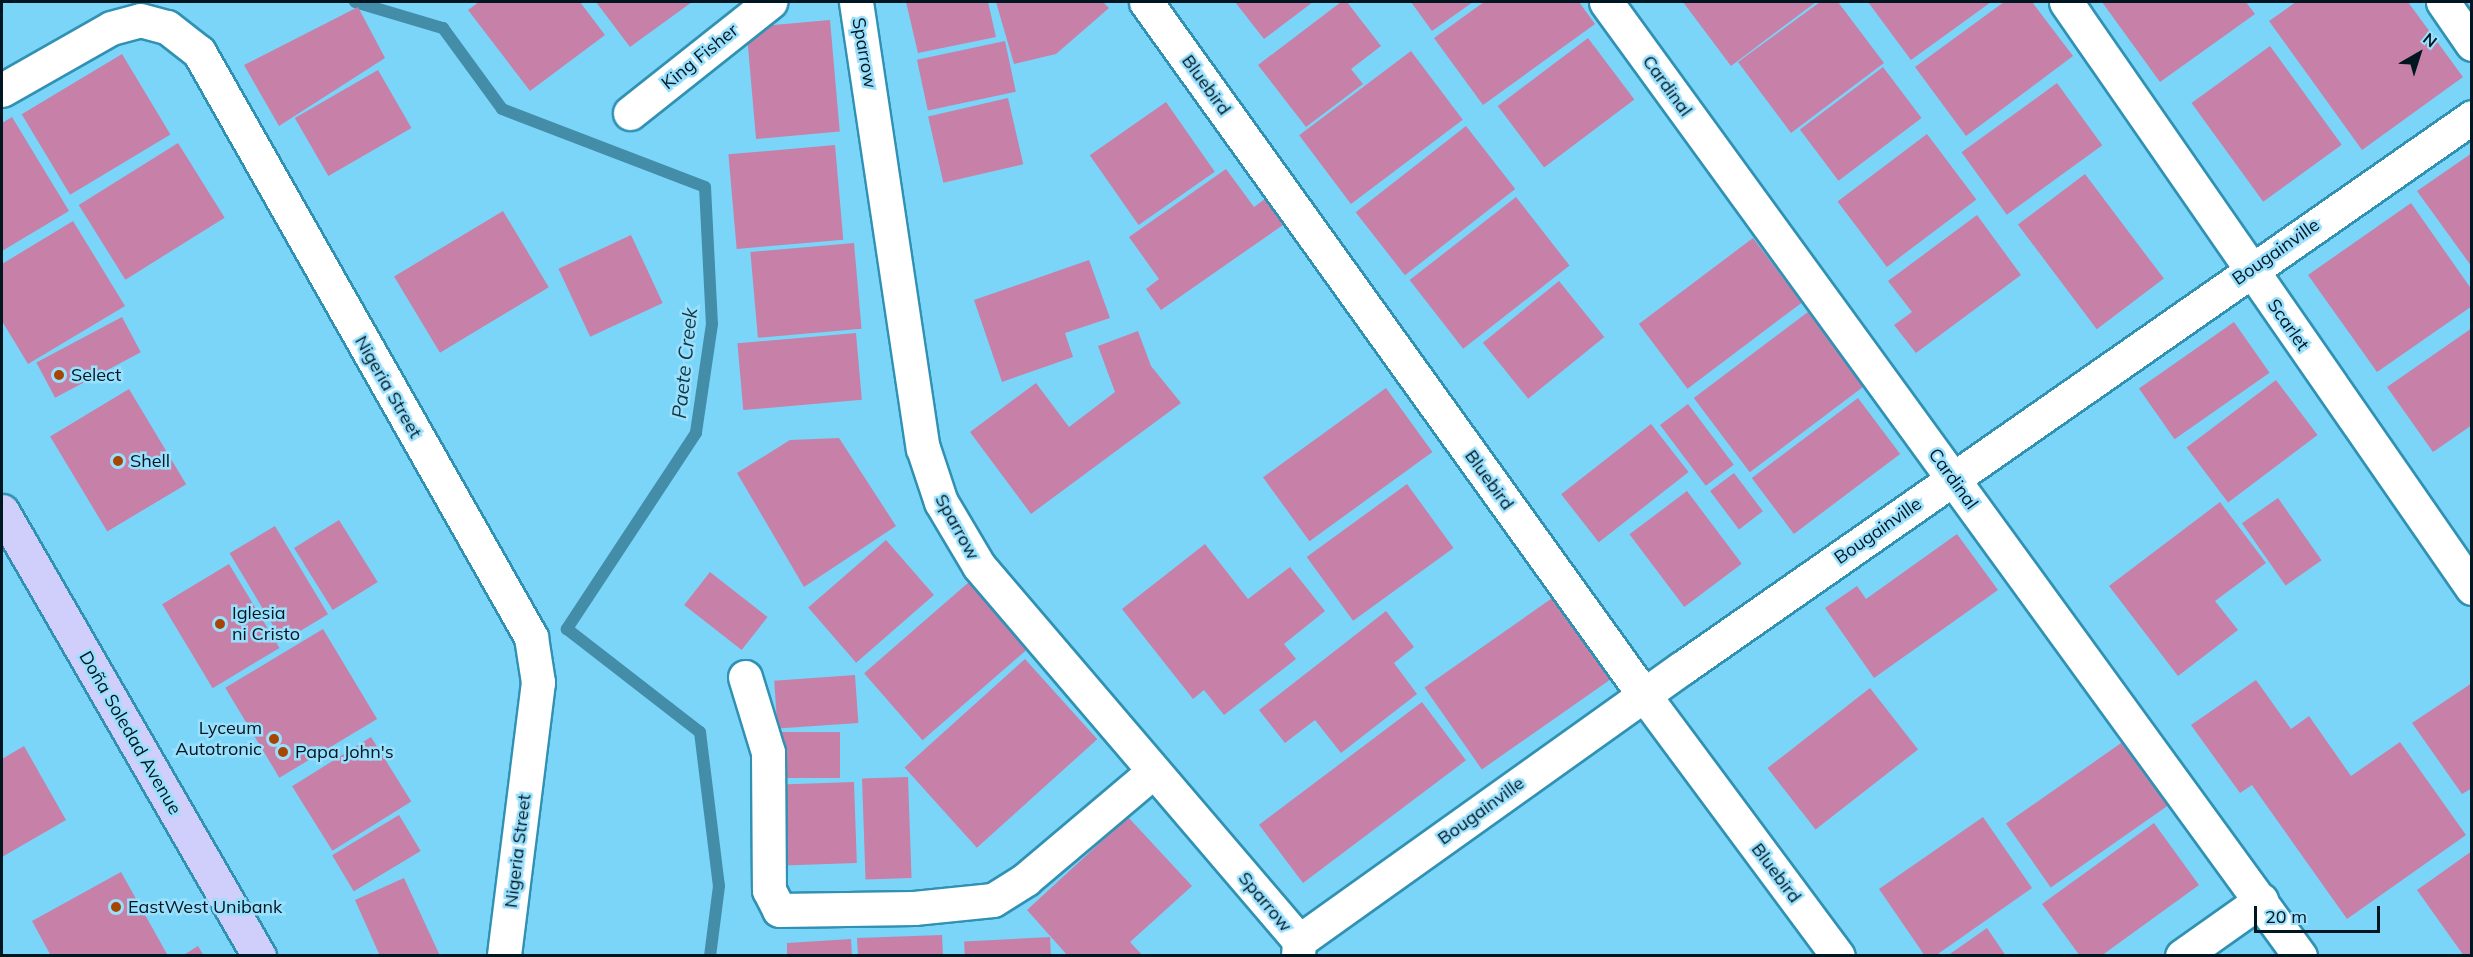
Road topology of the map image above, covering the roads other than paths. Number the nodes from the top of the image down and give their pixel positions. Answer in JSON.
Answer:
{"nodes":[{"id":1,"x":770,"y":2,"type":"edge"},
{"id":2,"x":856,"y":2,"type":"edge"},
{"id":3,"x":1146,"y":2,"type":"edge"},
{"id":4,"x":1606,"y":2,"type":"edge"},
{"id":5,"x":2066,"y":2,"type":"edge"},
{"id":6,"x":2443,"y":2,"type":"edge"},
{"id":7,"x":2472,"y":44,"type":"edge"},
{"id":8,"x":2,"y":90,"type":"edge"},
{"id":9,"x":630,"y":113,"type":"dead end"},
{"id":10,"x":2472,"y":117,"type":"edge"},
{"id":11,"x":2250,"y":270,"type":"junction"},
{"id":12,"x":1952,"y":478,"type":"junction"},
{"id":13,"x":2,"y":511,"type":"edge"},
{"id":14,"x":2472,"y":588,"type":"edge"},
{"id":15,"x":745,"y":676,"type":"dead end"},
{"id":16,"x":1644,"y":695,"type":"junction"},
{"id":17,"x":1154,"y":771,"type":"junction"},
{"id":18,"x":2261,"y":900,"type":"junction"},
{"id":19,"x":1298,"y":948,"type":"edge"},
{"id":20,"x":259,"y":956,"type":"edge"},
{"id":21,"x":504,"y":956,"type":"edge"},
{"id":22,"x":1838,"y":956,"type":"edge"},
{"id":23,"x":2182,"y":956,"type":"edge"},
{"id":24,"x":2300,"y":956,"type":"edge"}],
"edges":[{"from":1,"to":9,"type":"street","name":"King Fisher"},
{"from":2,"to":17,"type":"street","name":"Sparrow"},
{"from":3,"to":16,"type":"street","name":"Bluebird"},
{"from":4,"to":12,"type":"street","name":"Cardinal"},
{"from":5,"to":11,"type":"street","name":"Scarlet"},
{"from":6,"to":7,"type":"street"},
{"from":8,"to":21,"type":"street","name":"Nigeria Street"},
{"from":10,"to":11,"type":"street","name":"Bougainville"},
{"from":11,"to":12,"type":"street","name":"Bougainville"},
{"from":11,"to":14,"type":"street","name":"Scarlet"},
{"from":12,"to":16,"type":"street","name":"Bougainville"},
{"from":12,"to":18,"type":"street","name":"Cardinal"},
{"from":13,"to":20,"type":"main road","name":"Doña Soledad Avenue"},
{"from":15,"to":17,"type":"street"},
{"from":16,"to":19,"type":"street","name":"Bougainville"},
{"from":16,"to":22,"type":"street","name":"Bluebird"},
{"from":17,"to":19,"type":"street","name":"Sparrow"},
{"from":18,"to":23,"type":"street"},
{"from":18,"to":24,"type":"street","name":"Cardinal"}]}
